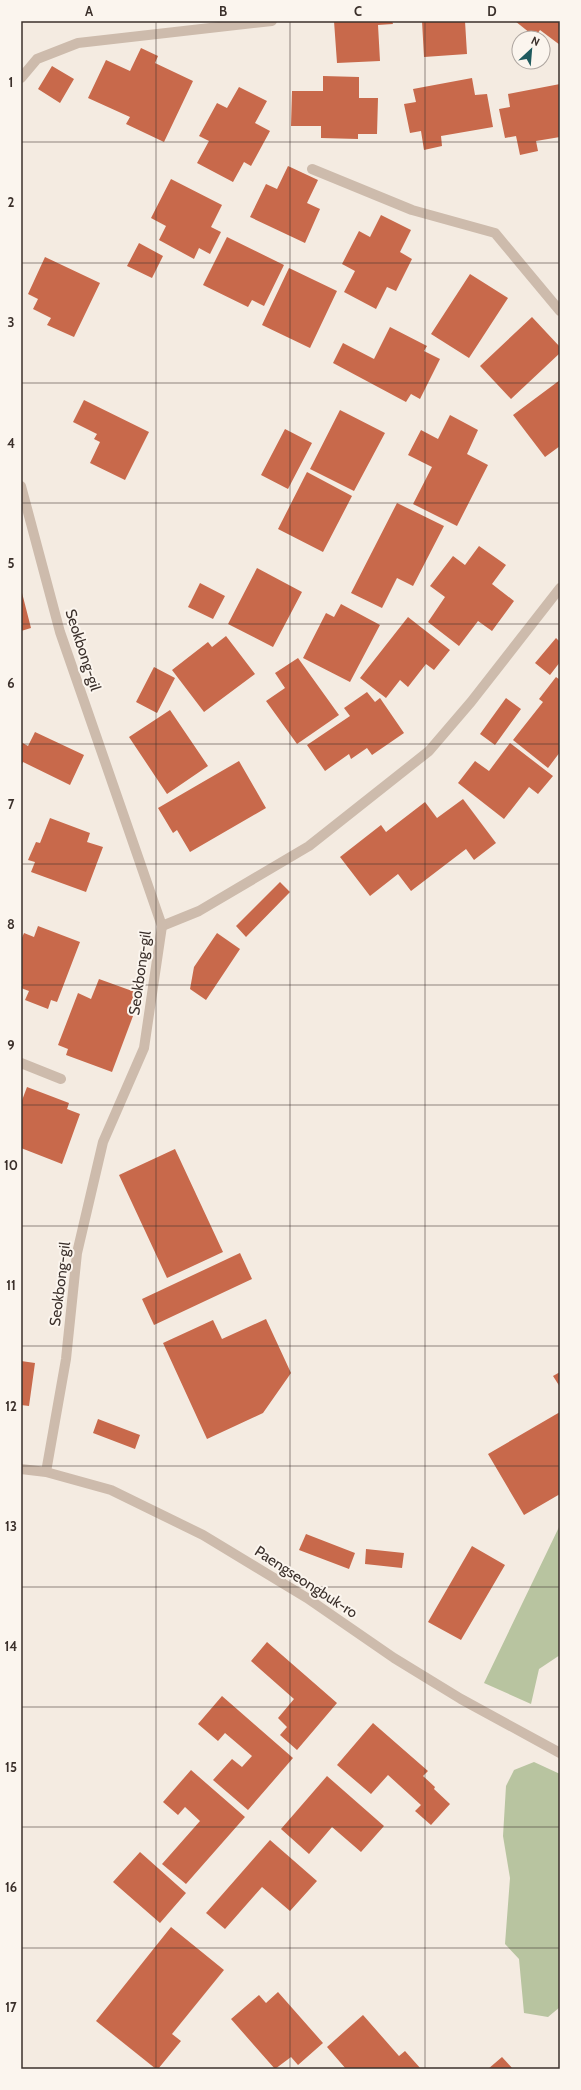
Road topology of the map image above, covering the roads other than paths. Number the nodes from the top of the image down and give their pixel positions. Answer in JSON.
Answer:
{"nodes":[{"id":1,"x":272,"y":21,"type":"edge"},
{"id":2,"x":21,"y":78,"type":"edge"},
{"id":3,"x":312,"y":169,"type":"dead end"},
{"id":4,"x":560,"y":311,"type":"edge"},
{"id":5,"x":21,"y":486,"type":"edge"},
{"id":6,"x":560,"y":588,"type":"edge"},
{"id":7,"x":162,"y":926,"type":"junction"},
{"id":8,"x":21,"y":1063,"type":"edge"},
{"id":9,"x":61,"y":1079,"type":"dead end"},
{"id":10,"x":21,"y":1469,"type":"edge"},
{"id":11,"x":46,"y":1472,"type":"junction"},
{"id":12,"x":560,"y":1752,"type":"edge"}],
"edges":[{"from":1,"to":2,"type":"street"},
{"from":3,"to":4,"type":"street"},
{"from":5,"to":7,"type":"street","name":"Seokbong-gil"},
{"from":6,"to":7,"type":"street"},
{"from":7,"to":11,"type":"street","name":"Seokbong-gil"},
{"from":8,"to":9,"type":"street"},
{"from":10,"to":11,"type":"street","name":"Paengseongbuk-ro"},
{"from":11,"to":12,"type":"street","name":"Paengseongbuk-ro"}]}
